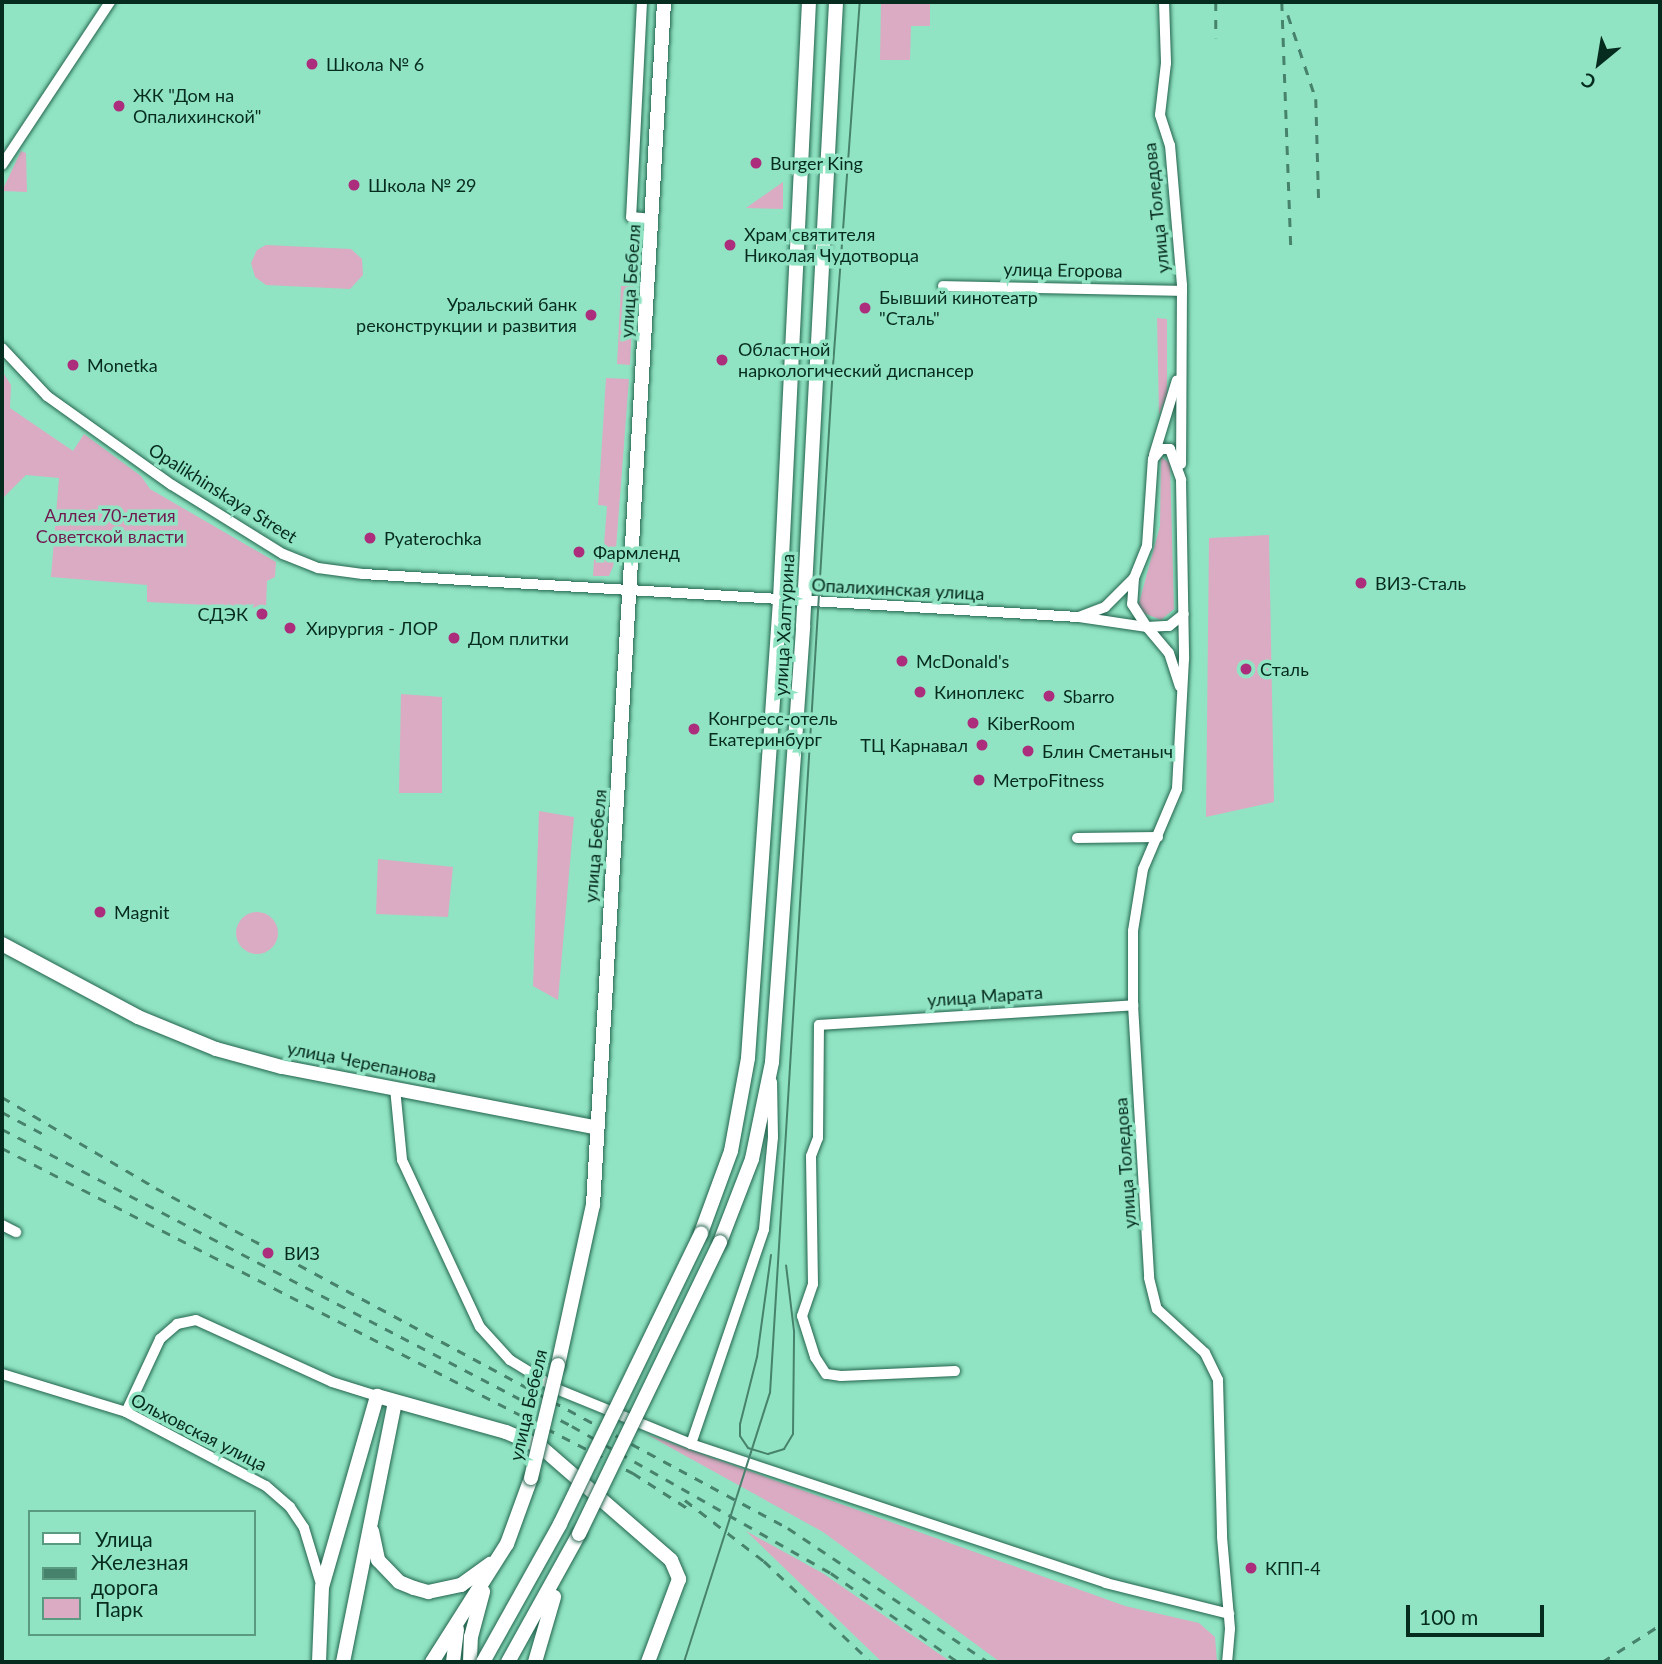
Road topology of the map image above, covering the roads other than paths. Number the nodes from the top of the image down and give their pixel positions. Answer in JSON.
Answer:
{"nodes":[{"id":1,"x":110,"y":2,"type":"edge"},
{"id":2,"x":642,"y":2,"type":"edge"},
{"id":3,"x":664,"y":2,"type":"edge"},
{"id":4,"x":809,"y":2,"type":"edge"},
{"id":5,"x":836,"y":2,"type":"edge"},
{"id":6,"x":1164,"y":2,"type":"edge"},
{"id":7,"x":2,"y":165,"type":"edge"},
{"id":8,"x":653,"y":219,"type":"junction"},
{"id":9,"x":943,"y":286,"type":"dead end"},
{"id":10,"x":1182,"y":290,"type":"junction"},
{"id":11,"x":2,"y":348,"type":"edge"},
{"id":12,"x":1180,"y":371,"type":"junction"},
{"id":13,"x":1153,"y":459,"type":"junction"},
{"id":14,"x":1181,"y":480,"type":"junction"},
{"id":15,"x":1134,"y":578,"type":"junction"},
{"id":16,"x":631,"y":591,"type":"junction"},
{"id":17,"x":780,"y":599,"type":"junction"},
{"id":18,"x":805,"y":601,"type":"junction"},
{"id":19,"x":1184,"y":614,"type":"junction"},
{"id":20,"x":1079,"y":617,"type":"junction"},
{"id":21,"x":1147,"y":627,"type":"junction"},
{"id":22,"x":1182,"y":692,"type":"junction"},
{"id":23,"x":1158,"y":837,"type":"junction"},
{"id":24,"x":1077,"y":838,"type":"dead end"},
{"id":25,"x":2,"y":944,"type":"edge"},
{"id":26,"x":1133,"y":1005,"type":"junction"},
{"id":27,"x":772,"y":1062,"type":"junction"},
{"id":28,"x":395,"y":1088,"type":"junction"},
{"id":29,"x":594,"y":1127,"type":"junction"},
{"id":30,"x":2,"y":1225,"type":"edge"},
{"id":31,"x":16,"y":1232,"type":"dead end"},
{"id":32,"x":955,"y":1371,"type":"dead end"},
{"id":33,"x":2,"y":1374,"type":"edge"},
{"id":34,"x":377,"y":1396,"type":"junction"},
{"id":35,"x":395,"y":1402,"type":"junction"},
{"id":36,"x":126,"y":1412,"type":"junction"},
{"id":37,"x":691,"y":1444,"type":"junction"},
{"id":38,"x":372,"y":1514,"type":"junction"},
{"id":39,"x":579,"y":1534,"type":"junction"},
{"id":40,"x":507,"y":1544,"type":"junction"},
{"id":41,"x":490,"y":1572,"type":"junction"},
{"id":42,"x":321,"y":1587,"type":"junction"},
{"id":43,"x":464,"y":1611,"type":"junction"},
{"id":44,"x":1229,"y":1614,"type":"junction"},
{"id":45,"x":319,"y":1662,"type":"edge"},
{"id":46,"x":343,"y":1662,"type":"edge"},
{"id":47,"x":432,"y":1662,"type":"edge"},
{"id":48,"x":453,"y":1662,"type":"edge"},
{"id":49,"x":470,"y":1662,"type":"edge"},
{"id":50,"x":482,"y":1662,"type":"edge"},
{"id":51,"x":508,"y":1662,"type":"edge"},
{"id":52,"x":535,"y":1662,"type":"edge"},
{"id":53,"x":648,"y":1662,"type":"edge"},
{"id":54,"x":1227,"y":1662,"type":"edge"}],
"edges":[{"from":1,"to":7,"type":"street"},
{"from":2,"to":8,"type":"street"},
{"from":3,"to":8,"type":"main road","name":"улица Бебеля"},
{"from":4,"to":17,"type":"main road","name":"улица Халтурина"},
{"from":5,"to":18,"type":"main road","name":"улица Халтурина"},
{"from":6,"to":10,"type":"street","name":"улица Толедова"},
{"from":8,"to":16,"type":"main road","name":"улица Бебеля"},
{"from":9,"to":10,"type":"street","name":"улица Егорова"},
{"from":10,"to":12,"type":"street","name":"улица Толедова"},
{"from":11,"to":16,"type":"street","name":"Opalikhinskaya Street"},
{"from":12,"to":13,"type":"street"},
{"from":12,"to":14,"type":"street","name":"улица Толедова"},
{"from":13,"to":14,"type":"street"},
{"from":13,"to":15,"type":"street"},
{"from":14,"to":19,"type":"street","name":"улица Толедова"},
{"from":15,"to":20,"type":"street"},
{"from":15,"to":21,"type":"street"},
{"from":16,"to":17,"type":"street","name":"Опалихинская улица"},
{"from":16,"to":29,"type":"main road","name":"улица Бебеля"},
{"from":17,"to":18,"type":"street","name":"Опалихинская улица"},
{"from":17,"to":50,"type":"main road","name":"улица Халтурина","bridge":true},
{"from":18,"to":20,"type":"street","name":"Опалихинская улица"},
{"from":18,"to":27,"type":"main road","name":"улица Халтурина"},
{"from":19,"to":21,"type":"street"},
{"from":19,"to":22,"type":"street","name":"улица Толедова"},
{"from":20,"to":21,"type":"street","name":"Опалихинская улица"},
{"from":21,"to":22,"type":"street"},
{"from":22,"to":23,"type":"street","name":"улица Толедова"},
{"from":23,"to":24,"type":"street"},
{"from":23,"to":26,"type":"street","name":"улица Толедова"},
{"from":25,"to":28,"type":"main road","name":"улица Черепанова"},
{"from":26,"to":32,"type":"street","name":"улица Марата"},
{"from":26,"to":44,"type":"street","name":"улица Толедова"},
{"from":27,"to":37,"type":"street"},
{"from":27,"to":39,"type":"main road","name":"улица Халтурина","bridge":true},
{"from":28,"to":29,"type":"main road","name":"улица Черепанова"},
{"from":28,"to":37,"type":"street"},
{"from":29,"to":40,"type":"main road","name":"улица Бебеля","bridge":true},
{"from":30,"to":31,"type":"street"},
{"from":33,"to":36,"type":"street","name":"Ольховская улица"},
{"from":34,"to":35,"type":"main road"},
{"from":34,"to":36,"type":"street"},
{"from":34,"to":42,"type":"main road"},
{"from":35,"to":38,"type":"main road"},
{"from":35,"to":53,"type":"main road"},
{"from":36,"to":42,"type":"street","name":"Ольховская улица"},
{"from":37,"to":44,"type":"street"},
{"from":38,"to":40,"type":"main road"},
{"from":38,"to":46,"type":"main road"},
{"from":39,"to":51,"type":"main road"},
{"from":39,"to":52,"type":"main road"},
{"from":40,"to":41,"type":"main road","name":"улица Бебеля"},
{"from":41,"to":43,"type":"main road","name":"улица Бебеля"},
{"from":41,"to":49,"type":"main road"},
{"from":42,"to":45,"type":"main road"},
{"from":43,"to":47,"type":"main road","name":"улица Бебеля"},
{"from":43,"to":48,"type":"main road"},
{"from":44,"to":54,"type":"street","name":"улица Толедова"}]}
